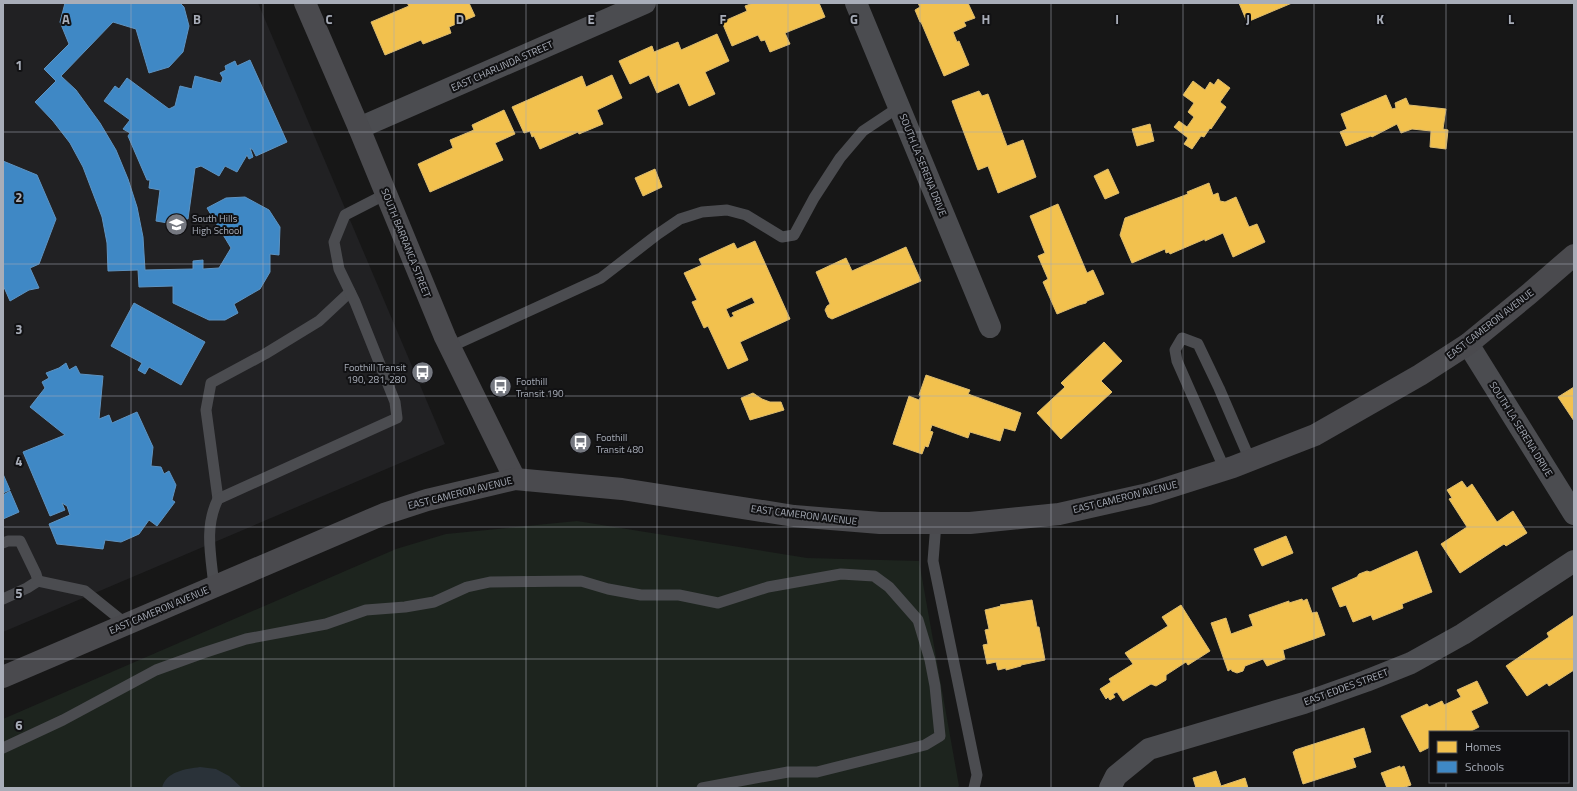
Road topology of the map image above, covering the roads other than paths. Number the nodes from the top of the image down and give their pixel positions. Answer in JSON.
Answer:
{"nodes":[{"id":1,"x":305,"y":3,"type":"edge"},
{"id":2,"x":645,"y":3,"type":"edge"},
{"id":3,"x":856,"y":3,"type":"edge"},
{"id":4,"x":899,"y":107,"type":"junction"},
{"id":5,"x":359,"y":128,"type":"junction"},
{"id":6,"x":386,"y":194,"type":"junction"},
{"id":7,"x":1574,"y":255,"type":"edge"},
{"id":8,"x":350,"y":292,"type":"junction"},
{"id":9,"x":990,"y":327,"type":"dead end"},
{"id":10,"x":1468,"y":344,"type":"junction"},
{"id":11,"x":450,"y":347,"type":"junction"},
{"id":12,"x":1250,"y":460,"type":"junction"},
{"id":13,"x":1225,"y":470,"type":"junction"},
{"id":14,"x":515,"y":479,"type":"junction"},
{"id":15,"x":218,"y":499,"type":"junction"},
{"id":16,"x":1574,"y":514,"type":"edge"},
{"id":17,"x":936,"y":523,"type":"junction"},
{"id":18,"x":3,"y":543,"type":"edge"},
{"id":19,"x":1574,"y":561,"type":"edge"},
{"id":20,"x":38,"y":582,"type":"junction"},
{"id":21,"x":214,"y":586,"type":"junction"},
{"id":22,"x":3,"y":599,"type":"edge"},
{"id":23,"x":126,"y":624,"type":"junction"},
{"id":24,"x":3,"y":677,"type":"edge"},
{"id":25,"x":3,"y":748,"type":"edge"},
{"id":26,"x":702,"y":788,"type":"edge"},
{"id":27,"x":974,"y":788,"type":"edge"},
{"id":28,"x":1110,"y":788,"type":"edge"}],
"edges":[{"from":1,"to":5,"type":"main road","name":"SOUTH BARRANCA STREET"},
{"from":2,"to":5,"type":"street","name":"EAST CHARLINDA STREET"},
{"from":3,"to":4,"type":"street","name":"SOUTH LA SERENA DRIVE"},
{"from":4,"to":9,"type":"street","name":"SOUTH LA SERENA DRIVE"},
{"from":4,"to":11,"type":"lane"},
{"from":5,"to":6,"type":"main road","name":"SOUTH BARRANCA STREET"},
{"from":6,"to":8,"type":"lane"},
{"from":6,"to":11,"type":"main road","name":"SOUTH BARRANCA STREET"},
{"from":7,"to":10,"type":"main road","name":"EAST CAMERON AVENUE"},
{"from":8,"to":15,"type":"lane"},
{"from":8,"to":15,"type":"lane"},
{"from":10,"to":12,"type":"main road","name":"EAST CAMERON AVENUE"},
{"from":10,"to":16,"type":"street","name":"SOUTH LA SERENA DRIVE"},
{"from":11,"to":14,"type":"main road","name":"SOUTH BARRANCA STREET"},
{"from":12,"to":13,"type":"main road","name":"EAST CAMERON AVENUE"},
{"from":12,"to":13,"type":"lane"},
{"from":13,"to":17,"type":"main road","name":"EAST CAMERON AVENUE"},
{"from":14,"to":17,"type":"main road","name":"EAST CAMERON AVENUE"},
{"from":14,"to":21,"type":"main road","name":"EAST CAMERON AVENUE"},
{"from":15,"to":21,"type":"lane"},
{"from":17,"to":27,"type":"lane"},
{"from":18,"to":20,"type":"lane"},
{"from":19,"to":28,"type":"street","name":"EAST EDDES STREET"},
{"from":20,"to":22,"type":"lane"},
{"from":20,"to":23,"type":"lane"},
{"from":21,"to":23,"type":"main road","name":"EAST CAMERON AVENUE"},
{"from":23,"to":24,"type":"main road","name":"EAST CAMERON AVENUE"},
{"from":25,"to":26,"type":"lane"}]}
